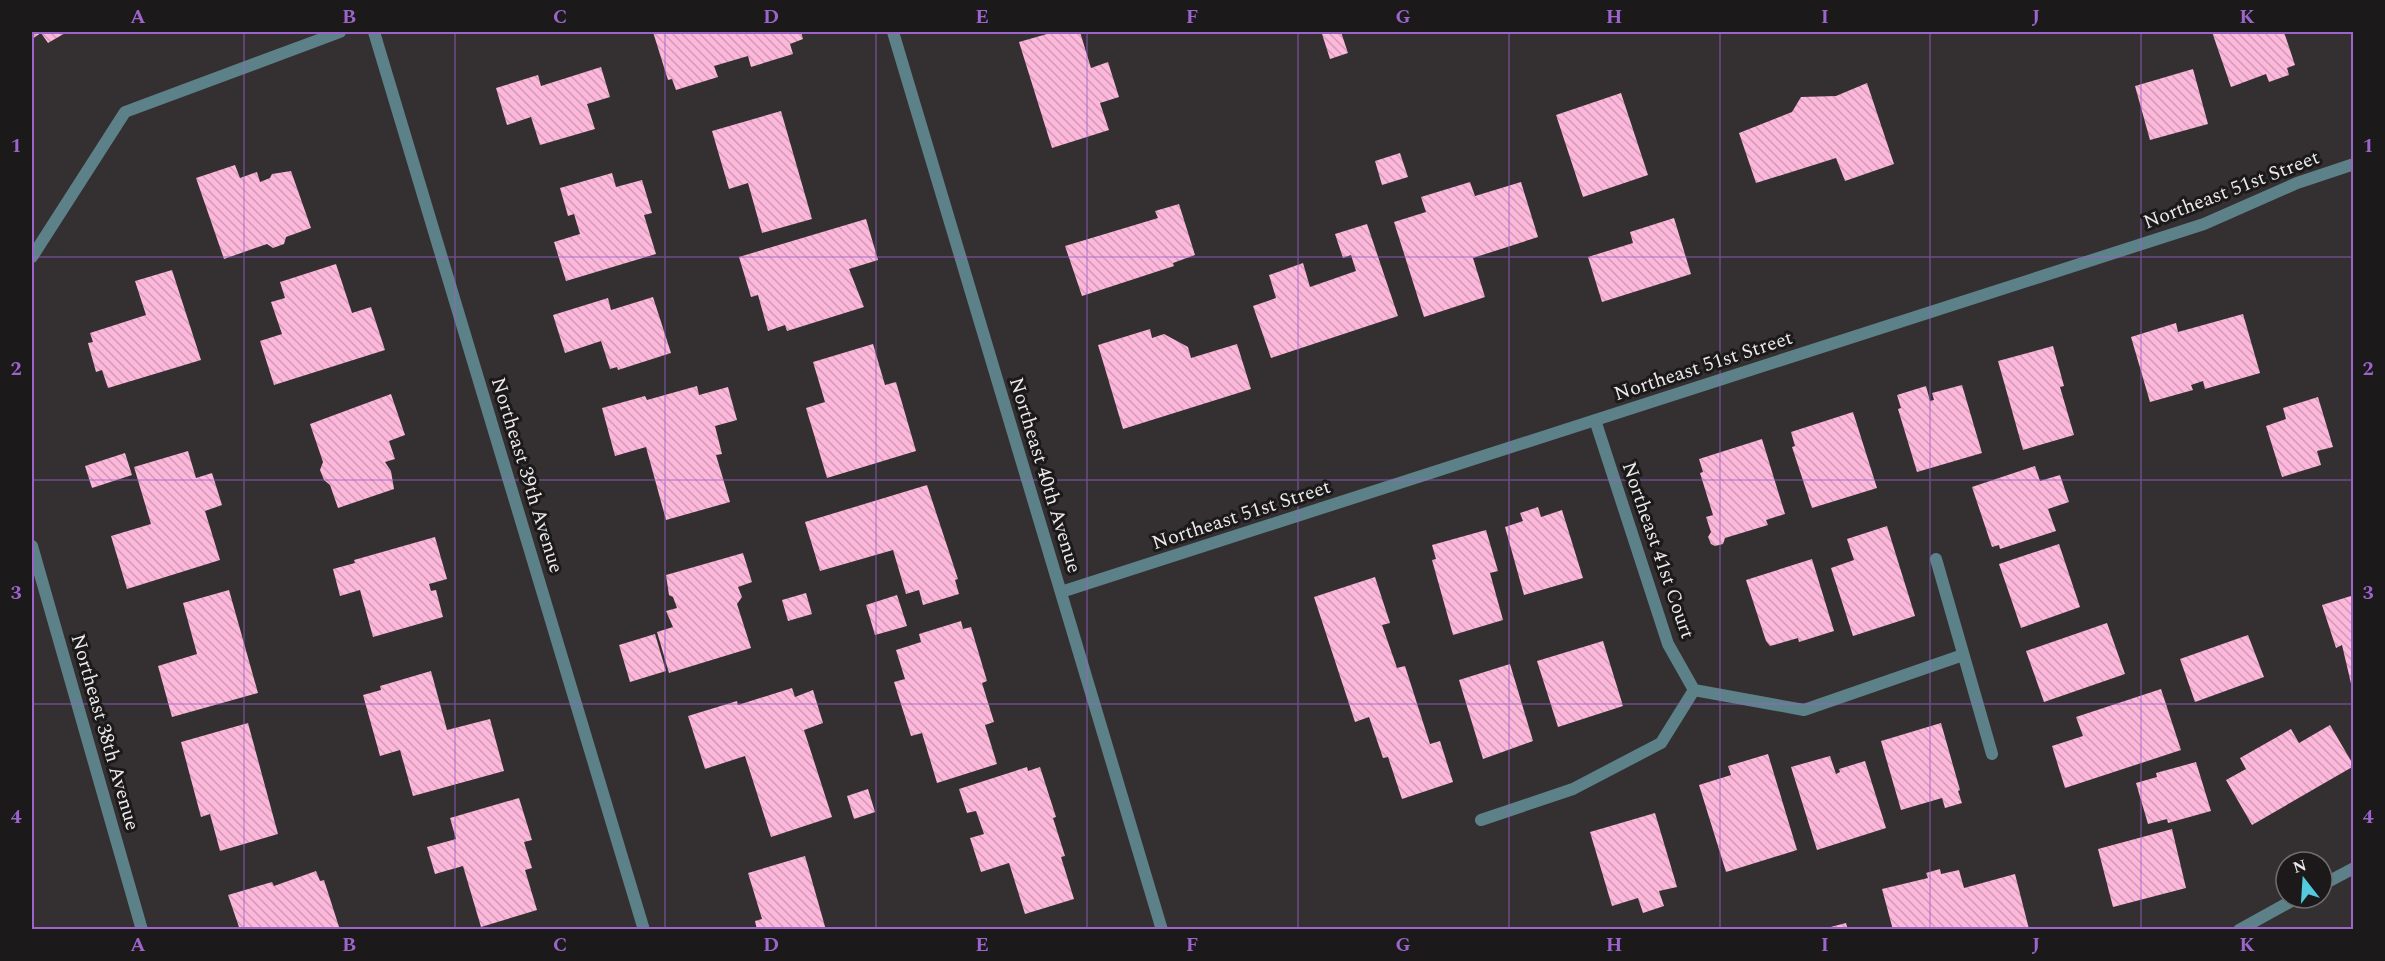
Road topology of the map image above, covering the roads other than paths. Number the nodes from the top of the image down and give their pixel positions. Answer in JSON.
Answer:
{"nodes":[{"id":1,"x":340,"y":32,"type":"edge"},
{"id":2,"x":374,"y":32,"type":"edge"},
{"id":3,"x":893,"y":32,"type":"edge"},
{"id":4,"x":2354,"y":164,"type":"edge"},
{"id":5,"x":32,"y":257,"type":"edge"},
{"id":6,"x":1595,"y":420,"type":"junction"},
{"id":7,"x":32,"y":546,"type":"edge"},
{"id":8,"x":1936,"y":559,"type":"dead end"},
{"id":9,"x":1061,"y":592,"type":"junction"},
{"id":10,"x":1963,"y":655,"type":"junction"},
{"id":11,"x":1694,"y":690,"type":"junction"},
{"id":12,"x":1992,"y":754,"type":"dead end"},
{"id":13,"x":1481,"y":820,"type":"dead end"},
{"id":14,"x":2354,"y":868,"type":"edge"},
{"id":15,"x":2334,"y":879,"type":"edge"},
{"id":16,"x":2275,"y":910,"type":"edge"},
{"id":17,"x":142,"y":930,"type":"edge"},
{"id":18,"x":644,"y":930,"type":"edge"},
{"id":19,"x":1162,"y":930,"type":"edge"},
{"id":20,"x":2239,"y":930,"type":"edge"}],
"edges":[{"from":1,"to":5,"type":"street"},
{"from":2,"to":18,"type":"street","name":"Northeast 39th Avenue"},
{"from":3,"to":9,"type":"street","name":"Northeast 40th Avenue"},
{"from":4,"to":6,"type":"street","name":"Northeast 51st Street"},
{"from":6,"to":9,"type":"street","name":"Northeast 51st Street"},
{"from":6,"to":11,"type":"street","name":"Northeast 41st Court"},
{"from":7,"to":17,"type":"street","name":"Northeast 38th Avenue"},
{"from":8,"to":10,"type":"street"},
{"from":9,"to":19,"type":"street","name":"Northeast 40th Avenue"},
{"from":10,"to":11,"type":"street"},
{"from":10,"to":12,"type":"street"},
{"from":11,"to":13,"type":"street"},
{"from":14,"to":15,"type":"street"},
{"from":16,"to":20,"type":"street"}]}
